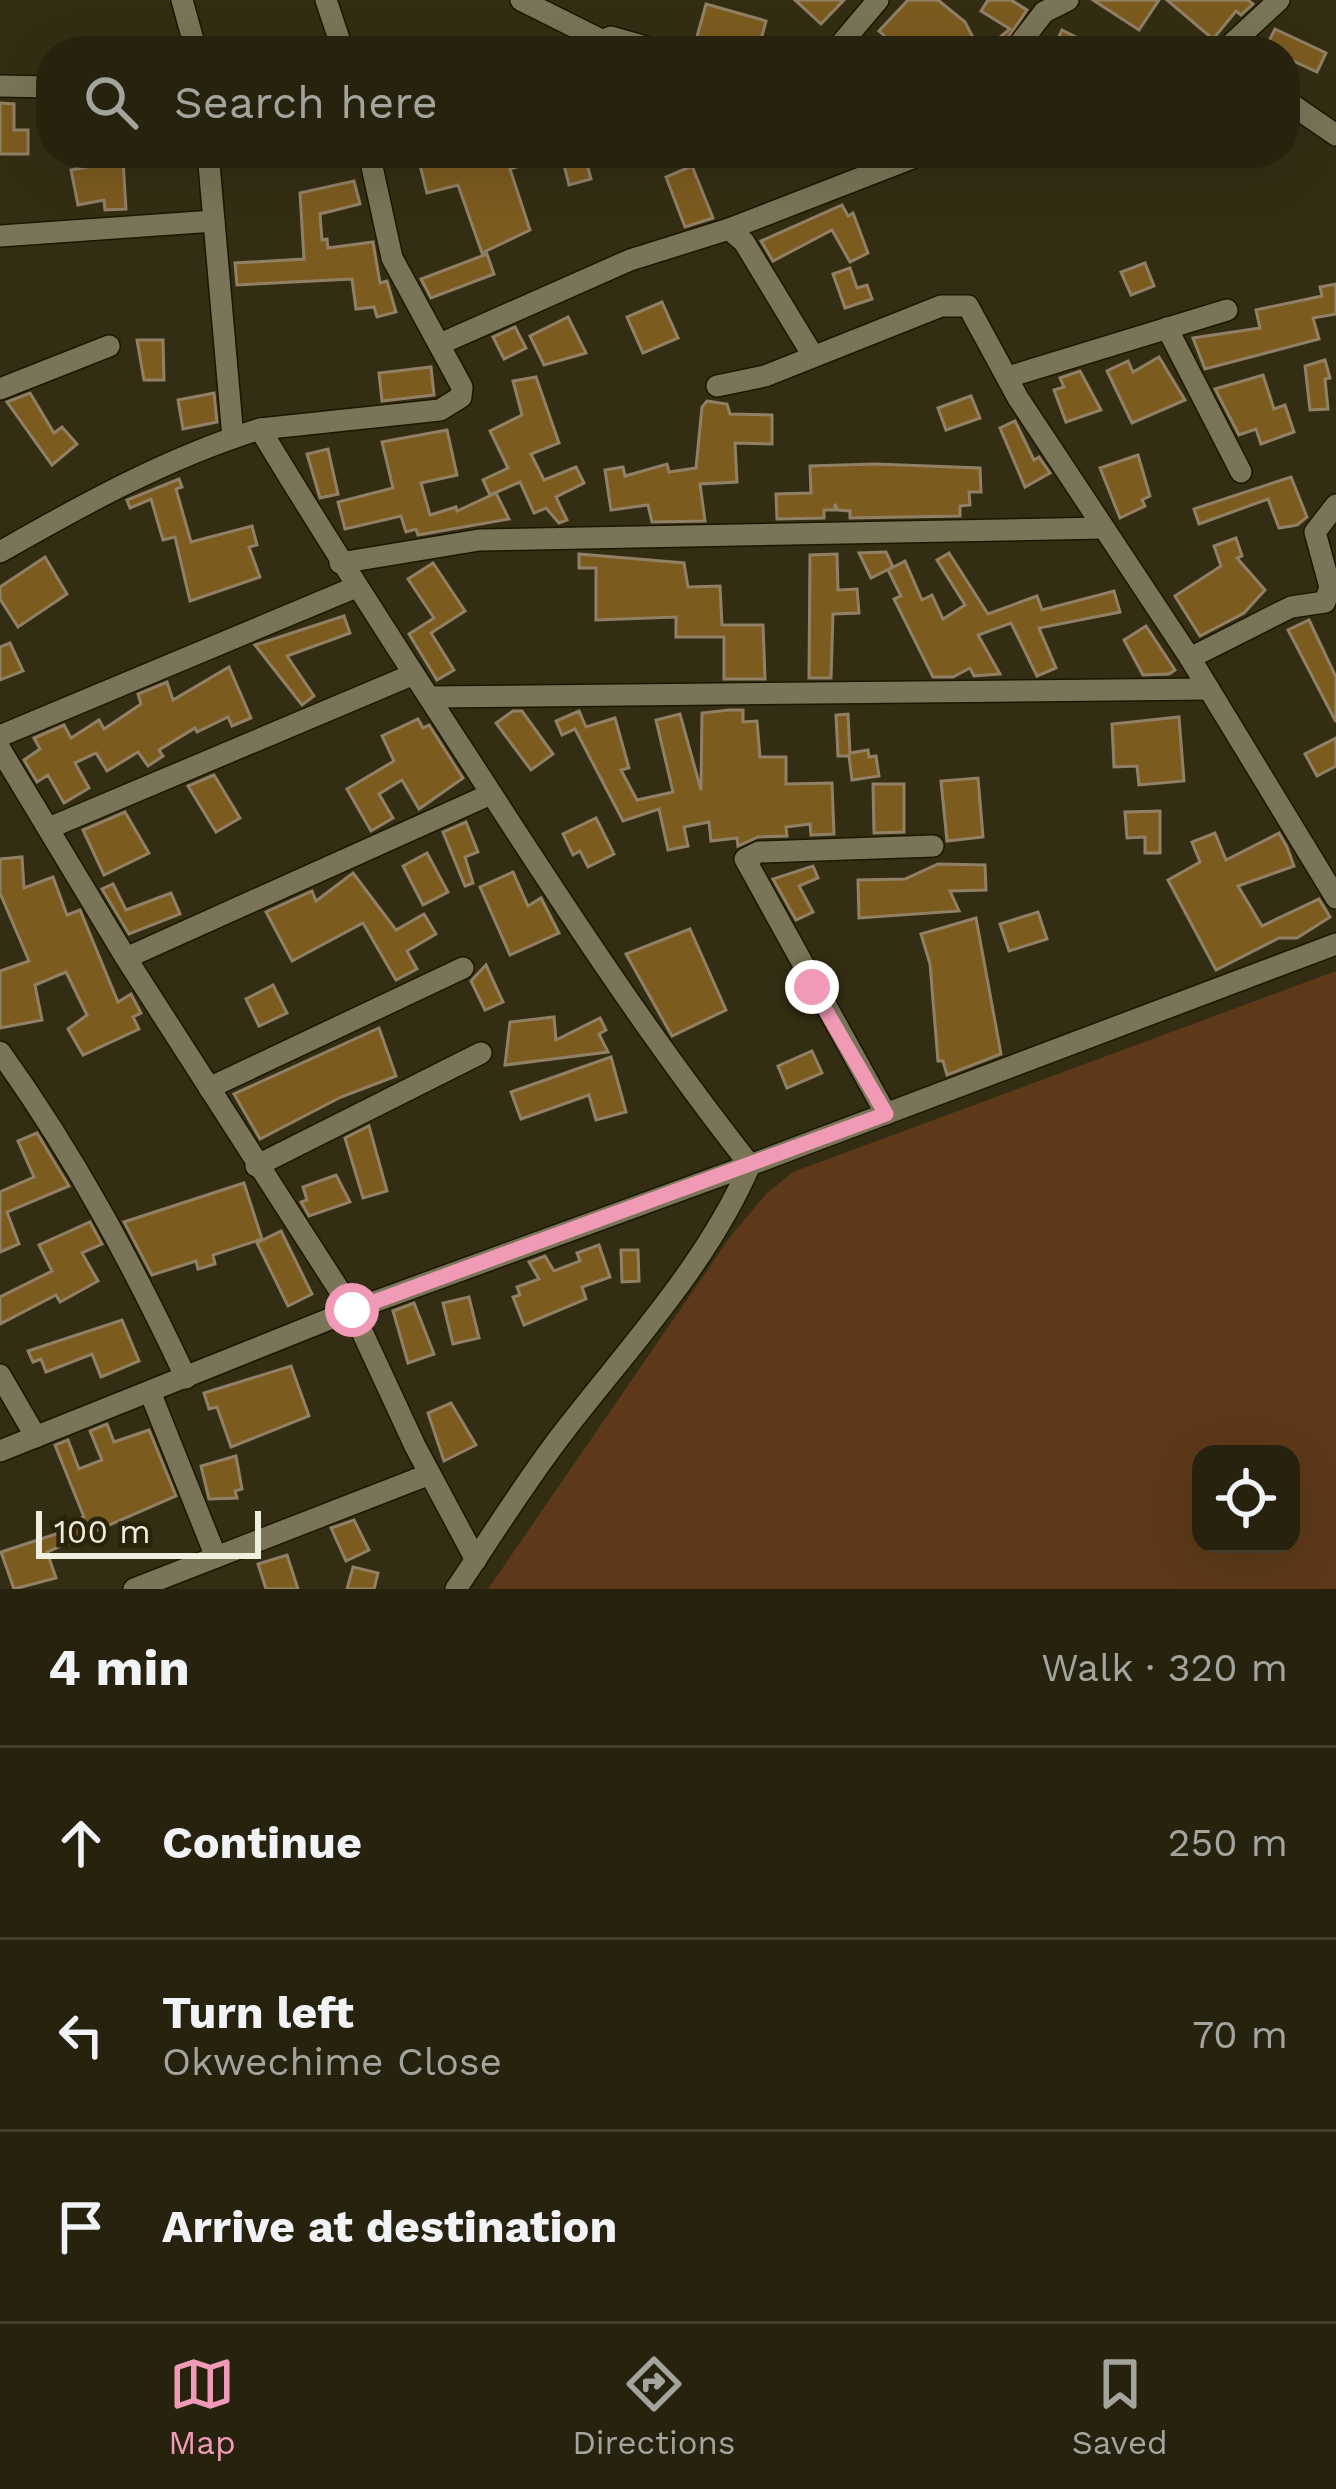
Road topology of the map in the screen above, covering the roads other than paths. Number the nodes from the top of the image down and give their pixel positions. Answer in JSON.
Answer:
{"nodes":[{"id":1,"x":182,"y":0,"type":"edge"},
{"id":2,"x":326,"y":0,"type":"edge"},
{"id":3,"x":521,"y":0,"type":"edge"},
{"id":4,"x":878,"y":0,"type":"edge"},
{"id":5,"x":1068,"y":0,"type":"edge"},
{"id":6,"x":1279,"y":0,"type":"edge"},
{"id":7,"x":192,"y":36,"type":"edge"},
{"id":8,"x":338,"y":36,"type":"edge"},
{"id":9,"x":593,"y":36,"type":"edge"},
{"id":10,"x":848,"y":36,"type":"edge"},
{"id":11,"x":1026,"y":36,"type":"edge"},
{"id":12,"x":1240,"y":36,"type":"edge"},
{"id":13,"x":0,"y":86,"type":"edge"},
{"id":14,"x":36,"y":87,"type":"edge"},
{"id":15,"x":1300,"y":110,"type":"edge"},
{"id":16,"x":1336,"y":135,"type":"edge"},
{"id":17,"x":209,"y":168,"type":"edge"},
{"id":18,"x":372,"y":168,"type":"edge"},
{"id":19,"x":886,"y":168,"type":"edge"},
{"id":20,"x":214,"y":221,"type":"junction"},
{"id":21,"x":729,"y":229,"type":"junction"},
{"id":22,"x":0,"y":236,"type":"edge"},
{"id":23,"x":1227,"y":310,"type":"dead end"},
{"id":24,"x":1167,"y":328,"type":"junction"},
{"id":25,"x":440,"y":344,"type":"junction"},
{"id":26,"x":109,"y":346,"type":"dead end"},
{"id":27,"x":812,"y":354,"type":"junction"},
{"id":28,"x":1008,"y":377,"type":"junction"},
{"id":29,"x":717,"y":386,"type":"dead end"},
{"id":30,"x":0,"y":389,"type":"edge"},
{"id":31,"x":260,"y":429,"type":"junction"},
{"id":32,"x":233,"y":438,"type":"junction"},
{"id":33,"x":1241,"y":472,"type":"dead end"},
{"id":34,"x":1336,"y":505,"type":"edge"},
{"id":35,"x":1103,"y":528,"type":"junction"},
{"id":36,"x":0,"y":552,"type":"edge"},
{"id":37,"x":340,"y":563,"type":"junction"},
{"id":38,"x":356,"y":587,"type":"junction"},
{"id":39,"x":1190,"y":658,"type":"junction"},
{"id":40,"x":414,"y":674,"type":"junction"},
{"id":41,"x":1208,"y":689,"type":"junction"},
{"id":42,"x":429,"y":697,"type":"junction"},
{"id":43,"x":1,"y":749,"type":"edge"},
{"id":44,"x":491,"y":794,"type":"junction"},
{"id":45,"x":49,"y":828,"type":"junction"},
{"id":46,"x":933,"y":846,"type":"dead end"},
{"id":47,"x":1336,"y":898,"type":"edge"},
{"id":48,"x":1336,"y":944,"type":"edge"},
{"id":49,"x":125,"y":958,"type":"junction"},
{"id":50,"x":463,"y":968,"type":"dead end"},
{"id":51,"x":0,"y":1052,"type":"edge"},
{"id":52,"x":481,"y":1053,"type":"dead end"},
{"id":53,"x":209,"y":1088,"type":"junction"},
{"id":54,"x":886,"y":1114,"type":"junction"},
{"id":55,"x":750,"y":1165,"type":"junction"},
{"id":56,"x":256,"y":1166,"type":"junction"},
{"id":57,"x":352,"y":1310,"type":"junction"},
{"id":58,"x":0,"y":1375,"type":"edge"},
{"id":59,"x":186,"y":1378,"type":"junction"},
{"id":60,"x":150,"y":1392,"type":"junction"},
{"id":61,"x":36,"y":1438,"type":"junction"},
{"id":62,"x":0,"y":1451,"type":"edge"},
{"id":63,"x":430,"y":1474,"type":"junction"},
{"id":64,"x":216,"y":1557,"type":"junction"},
{"id":65,"x":476,"y":1560,"type":"junction"},
{"id":66,"x":134,"y":1589,"type":"edge"},
{"id":67,"x":456,"y":1589,"type":"edge"}],
"edges":[{"from":1,"to":7,"type":"street"},
{"from":2,"to":8,"type":"street"},
{"from":3,"to":9,"type":"street"},
{"from":4,"to":10,"type":"street"},
{"from":5,"to":11,"type":"street"},
{"from":6,"to":12,"type":"street"},
{"from":13,"to":14,"type":"street"},
{"from":15,"to":16,"type":"street"},
{"from":17,"to":20,"type":"street"},
{"from":18,"to":25,"type":"street"},
{"from":19,"to":21,"type":"street"},
{"from":20,"to":22,"type":"street"},
{"from":20,"to":32,"type":"street"},
{"from":21,"to":25,"type":"street"},
{"from":21,"to":27,"type":"street"},
{"from":23,"to":24,"type":"street"},
{"from":24,"to":28,"type":"street"},
{"from":24,"to":33,"type":"street"},
{"from":25,"to":31,"type":"street"},
{"from":26,"to":30,"type":"street"},
{"from":27,"to":28,"type":"street"},
{"from":27,"to":29,"type":"street"},
{"from":28,"to":35,"type":"street"},
{"from":31,"to":32,"type":"street"},
{"from":31,"to":37,"type":"street"},
{"from":32,"to":36,"type":"street"},
{"from":34,"to":39,"type":"street"},
{"from":35,"to":37,"type":"street"},
{"from":35,"to":39,"type":"street"},
{"from":37,"to":38,"type":"street"},
{"from":38,"to":40,"type":"street"},
{"from":38,"to":43,"type":"street"},
{"from":39,"to":41,"type":"street"},
{"from":40,"to":42,"type":"street"},
{"from":40,"to":45,"type":"street"},
{"from":41,"to":42,"type":"street"},
{"from":41,"to":47,"type":"street"},
{"from":42,"to":44,"type":"street"},
{"from":43,"to":45,"type":"street"},
{"from":44,"to":49,"type":"street"},
{"from":44,"to":55,"type":"street"},
{"from":45,"to":49,"type":"street"},
{"from":46,"to":54,"type":"street"},
{"from":48,"to":54,"type":"street"},
{"from":49,"to":53,"type":"street"},
{"from":50,"to":53,"type":"street"},
{"from":51,"to":59,"type":"street"},
{"from":52,"to":56,"type":"street"},
{"from":53,"to":56,"type":"street"},
{"from":54,"to":55,"type":"street"},
{"from":55,"to":57,"type":"street"},
{"from":55,"to":65,"type":"street"},
{"from":56,"to":57,"type":"street"},
{"from":57,"to":59,"type":"street"},
{"from":57,"to":63,"type":"street"},
{"from":58,"to":61,"type":"street"},
{"from":59,"to":60,"type":"street"},
{"from":60,"to":61,"type":"street"},
{"from":60,"to":64,"type":"street"},
{"from":61,"to":62,"type":"street"},
{"from":63,"to":64,"type":"street"},
{"from":63,"to":65,"type":"street"},
{"from":64,"to":66,"type":"street"},
{"from":65,"to":67,"type":"street"}]}
